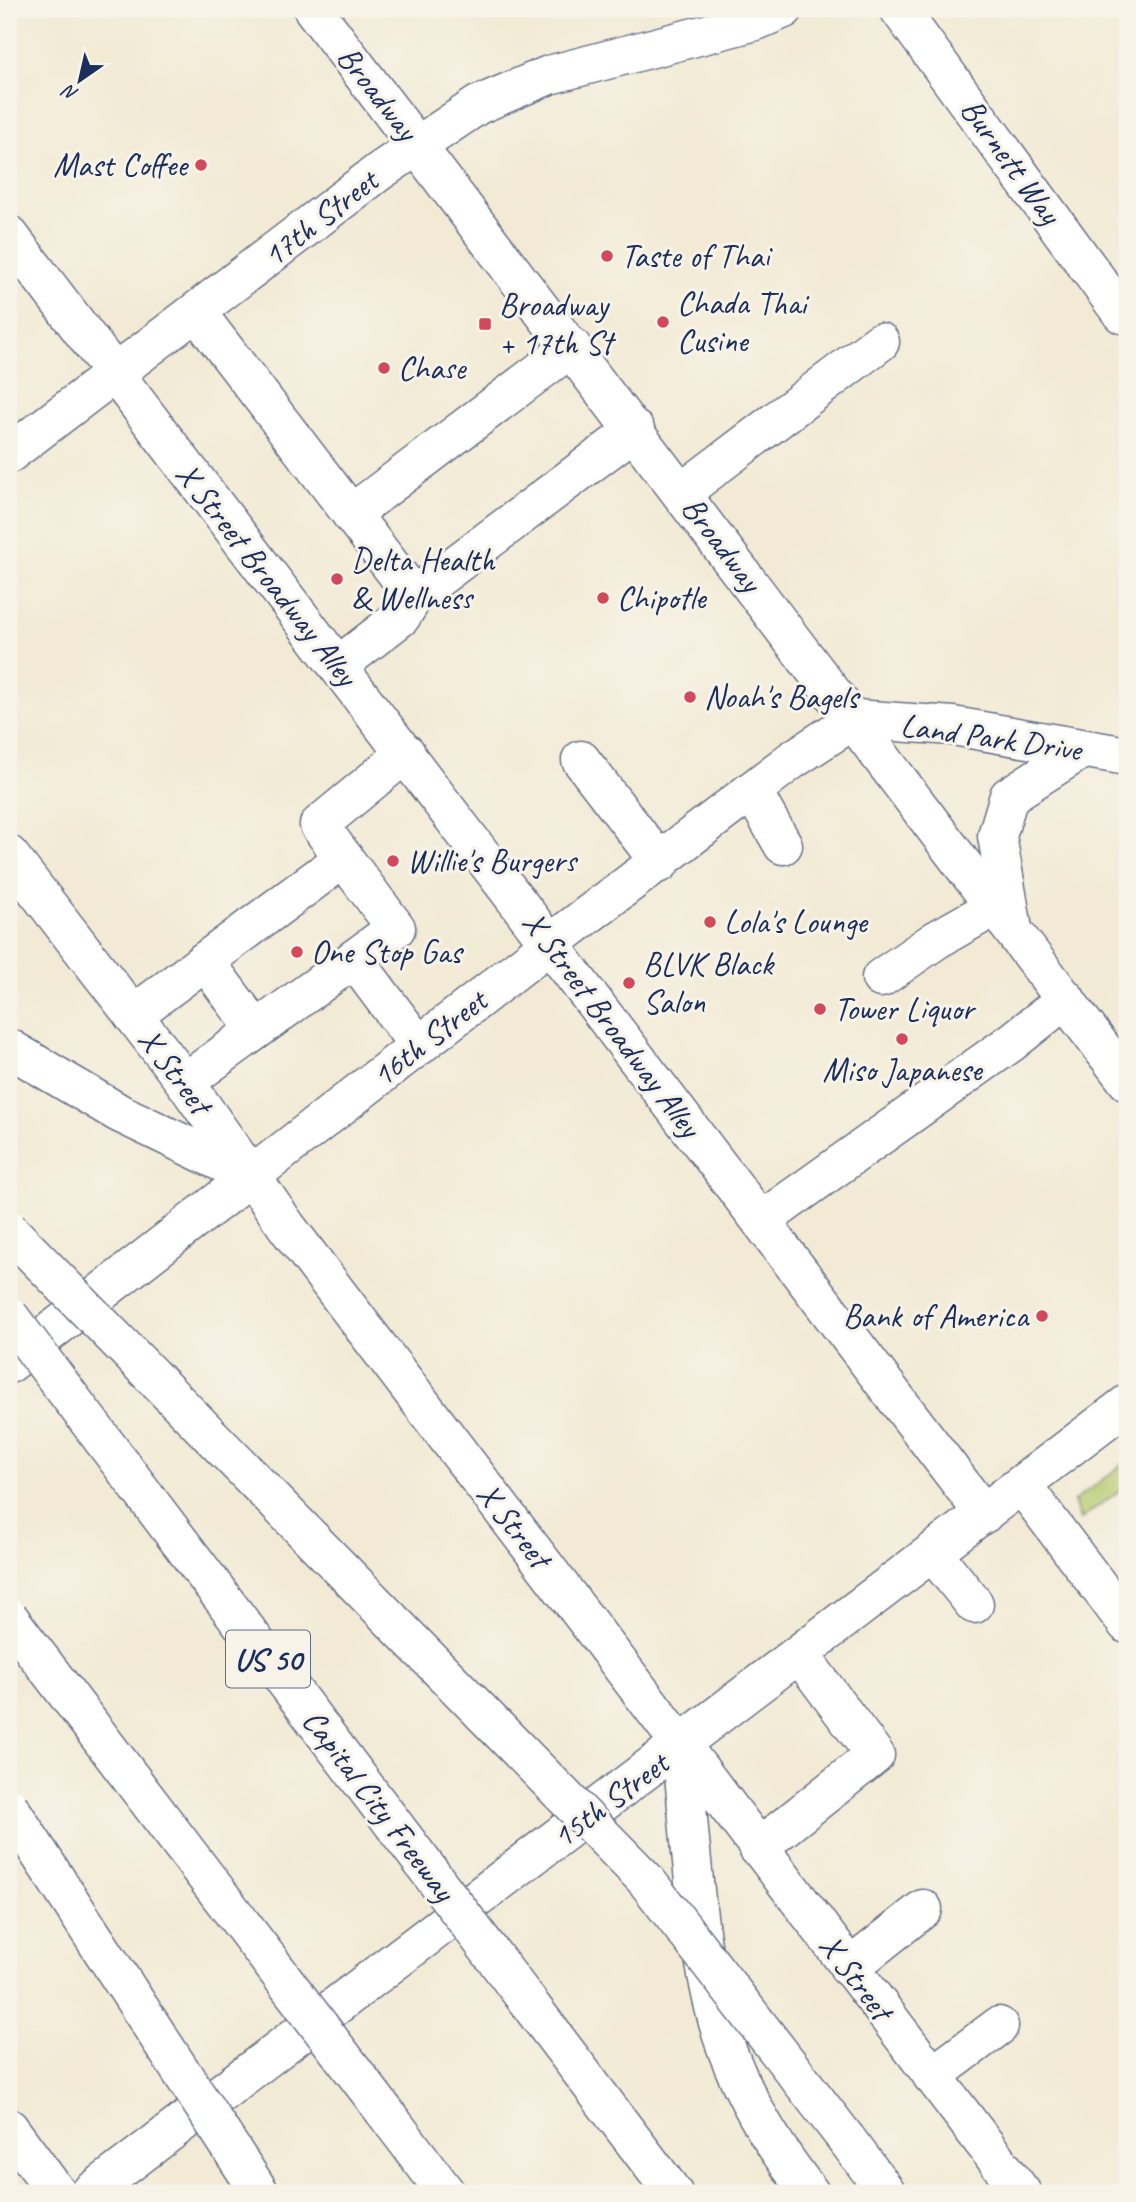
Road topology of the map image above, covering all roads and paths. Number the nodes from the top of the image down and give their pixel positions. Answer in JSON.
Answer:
{"nodes":[{"id":1,"x":313,"y":9,"type":"edge"},
{"id":2,"x":785,"y":9,"type":"edge"},
{"id":3,"x":900,"y":9,"type":"edge"},
{"id":4,"x":418,"y":144,"type":"junction"},
{"id":5,"x":9,"y":235,"type":"edge"},
{"id":6,"x":1124,"y":312,"type":"edge"},
{"id":7,"x":197,"y":313,"type":"junction"},
{"id":8,"x":880,"y":342,"type":"dead end"},
{"id":9,"x":572,"y":348,"type":"junction"},
{"id":10,"x":114,"y":375,"type":"junction"},
{"id":11,"x":635,"y":430,"type":"junction"},
{"id":12,"x":9,"y":454,"type":"edge"},
{"id":13,"x":682,"y":492,"type":"junction"},
{"id":14,"x":351,"y":514,"type":"junction"},
{"id":15,"x":414,"y":596,"type":"junction"},
{"id":16,"x":339,"y":665,"type":"junction"},
{"id":17,"x":855,"y":719,"type":"junction"},
{"id":18,"x":1081,"y":750,"type":"junction"},
{"id":19,"x":405,"y":753,"type":"junction"},
{"id":20,"x":1127,"y":755,"type":"edge"},
{"id":21,"x":582,"y":760,"type":"dead end"},
{"id":22,"x":752,"y":791,"type":"junction"},
{"id":23,"x":783,"y":845,"type":"dead end"},
{"id":24,"x":9,"y":855,"type":"edge"},
{"id":25,"x":344,"y":858,"type":"junction"},
{"id":26,"x":660,"y":863,"type":"junction"},
{"id":27,"x":1004,"y":917,"type":"junction"},
{"id":28,"x":551,"y":943,"type":"junction"},
{"id":29,"x":354,"y":959,"type":"junction"},
{"id":30,"x":205,"y":961,"type":"junction"},
{"id":31,"x":881,"y":978,"type":"dead end"},
{"id":32,"x":1066,"y":999,"type":"junction"},
{"id":33,"x":133,"y":1016,"type":"junction"},
{"id":34,"x":257,"y":1030,"type":"junction"},
{"id":35,"x":419,"y":1046,"type":"junction"},
{"id":36,"x":9,"y":1048,"type":"edge"},
{"id":37,"x":1127,"y":1081,"type":"edge"},
{"id":38,"x":185,"y":1082,"type":"junction"},
{"id":39,"x":250,"y":1176,"type":"junction"},
{"id":40,"x":762,"y":1220,"type":"junction"},
{"id":41,"x":9,"y":1230,"type":"edge"},
{"id":42,"x":9,"y":1316,"type":"edge"},
{"id":43,"x":9,"y":1364,"type":"edge"},
{"id":44,"x":1127,"y":1404,"type":"edge"},
{"id":45,"x":1022,"y":1485,"type":"junction"},
{"id":46,"x":984,"y":1514,"type":"junction"},
{"id":47,"x":933,"y":1553,"type":"junction"},
{"id":48,"x":974,"y":1604,"type":"dead end"},
{"id":49,"x":9,"y":1618,"type":"edge"},
{"id":50,"x":1127,"y":1624,"type":"edge"},
{"id":51,"x":800,"y":1655,"type":"junction"},
{"id":52,"x":681,"y":1745,"type":"junction"},
{"id":53,"x":9,"y":1807,"type":"edge"},
{"id":54,"x":758,"y":1848,"type":"junction"},
{"id":55,"x":923,"y":1909,"type":"dead end"},
{"id":56,"x":849,"y":1968,"type":"junction"},
{"id":57,"x":999,"y":2026,"type":"dead end"},
{"id":58,"x":932,"y":2076,"type":"junction"},
{"id":59,"x":9,"y":2128,"type":"edge"},
{"id":60,"x":57,"y":2193,"type":"edge"},
{"id":61,"x":90,"y":2193,"type":"edge"},
{"id":62,"x":260,"y":2193,"type":"edge"},
{"id":63,"x":446,"y":2193,"type":"edge"},
{"id":64,"x":673,"y":2193,"type":"edge"},
{"id":65,"x":810,"y":2193,"type":"edge"},
{"id":66,"x":887,"y":2193,"type":"edge"},
{"id":67,"x":1022,"y":2193,"type":"edge"}],
"edges":[{"from":1,"to":4,"type":"main road","name":"Broadway"},
{"from":2,"to":4,"type":"main road","name":"17th Street"},
{"from":3,"to":6,"type":"main road","name":"Burnett Way"},
{"from":4,"to":7,"type":"main road","name":"17th Street"},
{"from":4,"to":9,"type":"main road","name":"Broadway"},
{"from":5,"to":10,"type":"main road","name":"X Street Broadway Alley"},
{"from":7,"to":10,"type":"main road","name":"17th Street"},
{"from":7,"to":14,"type":"main road"},
{"from":8,"to":13,"type":"main road"},
{"from":9,"to":11,"type":"main road","name":"Broadway"},
{"from":9,"to":14,"type":"main road"},
{"from":10,"to":12,"type":"main road","name":"17th Street"},
{"from":10,"to":16,"type":"main road","name":"X Street Broadway Alley"},
{"from":11,"to":13,"type":"main road","name":"Broadway"},
{"from":11,"to":15,"type":"main road"},
{"from":13,"to":17,"type":"main road","name":"Broadway"},
{"from":14,"to":15,"type":"main road"},
{"from":15,"to":16,"type":"main road"},
{"from":16,"to":19,"type":"main road","name":"X Street Broadway Alley"},
{"from":17,"to":18,"type":"main road","name":"Land Park Drive"},
{"from":17,"to":22,"type":"main road","name":"16th Street"},
{"from":17,"to":27,"type":"main road","name":"Broadway"},
{"from":18,"to":20,"type":"main road","name":"Land Park Drive"},
{"from":18,"to":27,"type":"main road"},
{"from":19,"to":25,"type":"main road"},
{"from":19,"to":28,"type":"main road","name":"X Street Broadway Alley"},
{"from":21,"to":26,"type":"main road"},
{"from":22,"to":23,"type":"main road"},
{"from":22,"to":26,"type":"main road","name":"16th Street"},
{"from":24,"to":33,"type":"main road","name":"X Street"},
{"from":25,"to":29,"type":"main road"},
{"from":25,"to":30,"type":"main road"},
{"from":26,"to":28,"type":"main road","name":"16th Street"},
{"from":27,"to":31,"type":"main road"},
{"from":27,"to":32,"type":"main road","name":"Broadway"},
{"from":28,"to":35,"type":"main road","name":"16th Street"},
{"from":28,"to":40,"type":"main road","name":"X Street Broadway Alley"},
{"from":29,"to":34,"type":"main road"},
{"from":29,"to":35,"type":"main road"},
{"from":30,"to":33,"type":"main road"},
{"from":30,"to":34,"type":"main road"},
{"from":32,"to":37,"type":"main road","name":"Broadway"},
{"from":32,"to":40,"type":"main road"},
{"from":33,"to":38,"type":"main road","name":"X Street"},
{"from":34,"to":38,"type":"main road"},
{"from":35,"to":39,"type":"main road","name":"16th Street"},
{"from":36,"to":39,"type":"main road"},
{"from":38,"to":39,"type":"main road","name":"X Street"},
{"from":39,"to":43,"type":"main road","name":"16th Street"},
{"from":39,"to":52,"type":"main road","name":"X Street"},
{"from":40,"to":46,"type":"main road","name":"X Street Broadway Alley"},
{"from":41,"to":66,"type":"main road","bridge":true},
{"from":42,"to":64,"type":"main road","name":"Capital City Freeway","number":"US 50","bridge":true},
{"from":44,"to":45,"type":"main road","name":"15th Street"},
{"from":45,"to":46,"type":"main road","name":"15th Street"},
{"from":45,"to":50,"type":"main road"},
{"from":46,"to":47,"type":"main road","name":"15th Street"},
{"from":47,"to":48,"type":"main road"},
{"from":47,"to":51,"type":"main road","name":"15th Street"},
{"from":49,"to":63,"type":"main road","bridge":true},
{"from":51,"to":52,"type":"main road","name":"15th Street"},
{"from":51,"to":54,"type":"main road"},
{"from":52,"to":54,"type":"main road","name":"X Street"},
{"from":52,"to":61,"type":"main road","name":"15th Street"},
{"from":52,"to":65,"type":"main road"},
{"from":53,"to":62,"type":"main road","bridge":true},
{"from":54,"to":56,"type":"main road","name":"X Street"},
{"from":55,"to":56,"type":"main road"},
{"from":56,"to":58,"type":"main road","name":"X Street"},
{"from":57,"to":58,"type":"main road"},
{"from":58,"to":67,"type":"main road","name":"X Street"},
{"from":59,"to":60,"type":"main road"}]}
